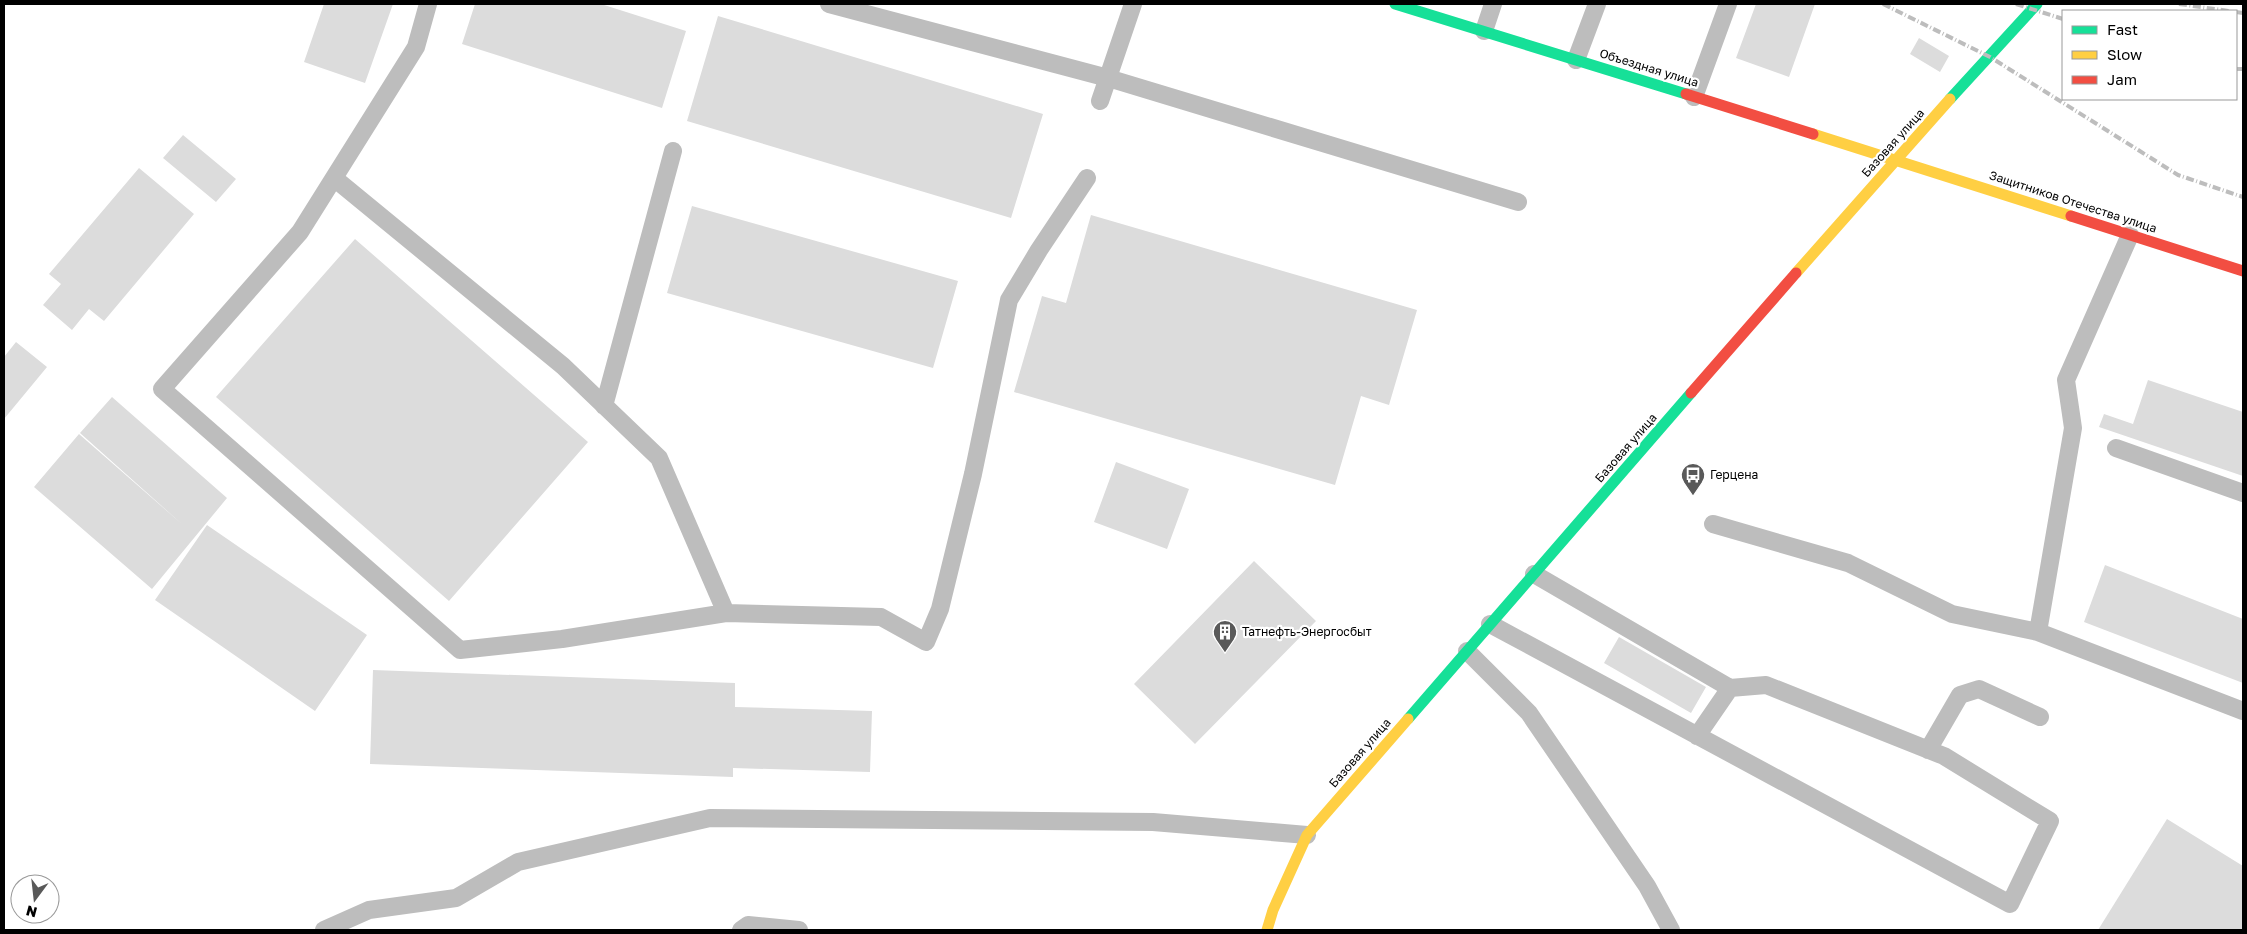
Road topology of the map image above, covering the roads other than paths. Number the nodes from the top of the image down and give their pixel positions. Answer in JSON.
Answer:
{"nodes":[{"id":1,"x":428,"y":4,"type":"edge"},
{"id":2,"x":829,"y":4,"type":"edge"},
{"id":3,"x":1133,"y":4,"type":"edge"},
{"id":4,"x":1395,"y":4,"type":"edge"},
{"id":5,"x":1493,"y":4,"type":"edge"},
{"id":6,"x":1597,"y":4,"type":"edge"},
{"id":7,"x":1728,"y":4,"type":"edge"},
{"id":8,"x":2037,"y":4,"type":"edge"},
{"id":9,"x":1484,"y":31,"type":"junction"},
{"id":10,"x":1576,"y":60,"type":"junction"},
{"id":11,"x":1108,"y":78,"type":"junction"},
{"id":12,"x":1694,"y":97,"type":"junction"},
{"id":13,"x":1100,"y":101,"type":"dead end"},
{"id":14,"x":673,"y":151,"type":"dead end"},
{"id":15,"x":1895,"y":159,"type":"junction"},
{"id":16,"x":334,"y":178,"type":"junction"},
{"id":17,"x":1086,"y":178,"type":"dead end"},
{"id":18,"x":1518,"y":202,"type":"dead end"},
{"id":19,"x":2130,"y":235,"type":"junction"},
{"id":20,"x":2243,"y":272,"type":"edge"},
{"id":21,"x":604,"y":406,"type":"junction"},
{"id":22,"x":2116,"y":448,"type":"dead end"},
{"id":23,"x":2243,"y":493,"type":"edge"},
{"id":24,"x":1713,"y":524,"type":"dead end"},
{"id":25,"x":1534,"y":574,"type":"junction"},
{"id":26,"x":726,"y":613,"type":"junction"},
{"id":27,"x":1490,"y":624,"type":"junction"},
{"id":28,"x":2038,"y":632,"type":"junction"},
{"id":29,"x":1467,"y":650,"type":"junction"},
{"id":30,"x":1730,"y":688,"type":"junction"},
{"id":31,"x":2243,"y":711,"type":"edge"},
{"id":32,"x":2040,"y":717,"type":"dead end"},
{"id":33,"x":1697,"y":736,"type":"junction"},
{"id":34,"x":1928,"y":750,"type":"junction"},
{"id":35,"x":1307,"y":835,"type":"junction"},
{"id":36,"x":324,"y":930,"type":"edge"},
{"id":37,"x":741,"y":930,"type":"edge"},
{"id":38,"x":799,"y":930,"type":"edge"},
{"id":39,"x":1267,"y":930,"type":"edge"},
{"id":40,"x":1671,"y":930,"type":"edge"}],
"edges":[{"from":1,"to":16,"type":"lane"},
{"from":2,"to":11,"type":"lane"},
{"from":3,"to":11,"type":"lane"},
{"from":4,"to":9,"type":"street","name":"Объездная улица"},
{"from":5,"to":9,"type":"lane"},
{"from":6,"to":10,"type":"lane"},
{"from":7,"to":12,"type":"lane"},
{"from":8,"to":15,"type":"street","name":"Базовая улица"},
{"from":9,"to":10,"type":"street","name":"Объездная улица"},
{"from":10,"to":12,"type":"street","name":"Объездная улица"},
{"from":11,"to":13,"type":"lane"},
{"from":11,"to":18,"type":"lane"},
{"from":12,"to":15,"type":"street","name":"Объездная улица"},
{"from":14,"to":21,"type":"lane"},
{"from":15,"to":19,"type":"street","name":"Защитников Отечества улица"},
{"from":15,"to":25,"type":"street","name":"Базовая улица"},
{"from":16,"to":21,"type":"lane"},
{"from":16,"to":26,"type":"lane"},
{"from":17,"to":26,"type":"lane"},
{"from":19,"to":20,"type":"street","name":"Защитников Отечества улица"},
{"from":19,"to":28,"type":"lane"},
{"from":21,"to":26,"type":"lane"},
{"from":22,"to":23,"type":"lane"},
{"from":24,"to":28,"type":"lane"},
{"from":25,"to":27,"type":"street","name":"Базовая улица"},
{"from":25,"to":30,"type":"lane"},
{"from":27,"to":29,"type":"street","name":"Базовая улица"},
{"from":27,"to":33,"type":"lane"},
{"from":28,"to":31,"type":"lane"},
{"from":29,"to":35,"type":"street","name":"Базовая улица"},
{"from":29,"to":40,"type":"lane"},
{"from":30,"to":33,"type":"lane"},
{"from":30,"to":34,"type":"lane"},
{"from":32,"to":34,"type":"lane"},
{"from":33,"to":34,"type":"lane"},
{"from":35,"to":36,"type":"lane"},
{"from":35,"to":39,"type":"street","name":"Базовая улица"},
{"from":37,"to":38,"type":"lane"}]}
